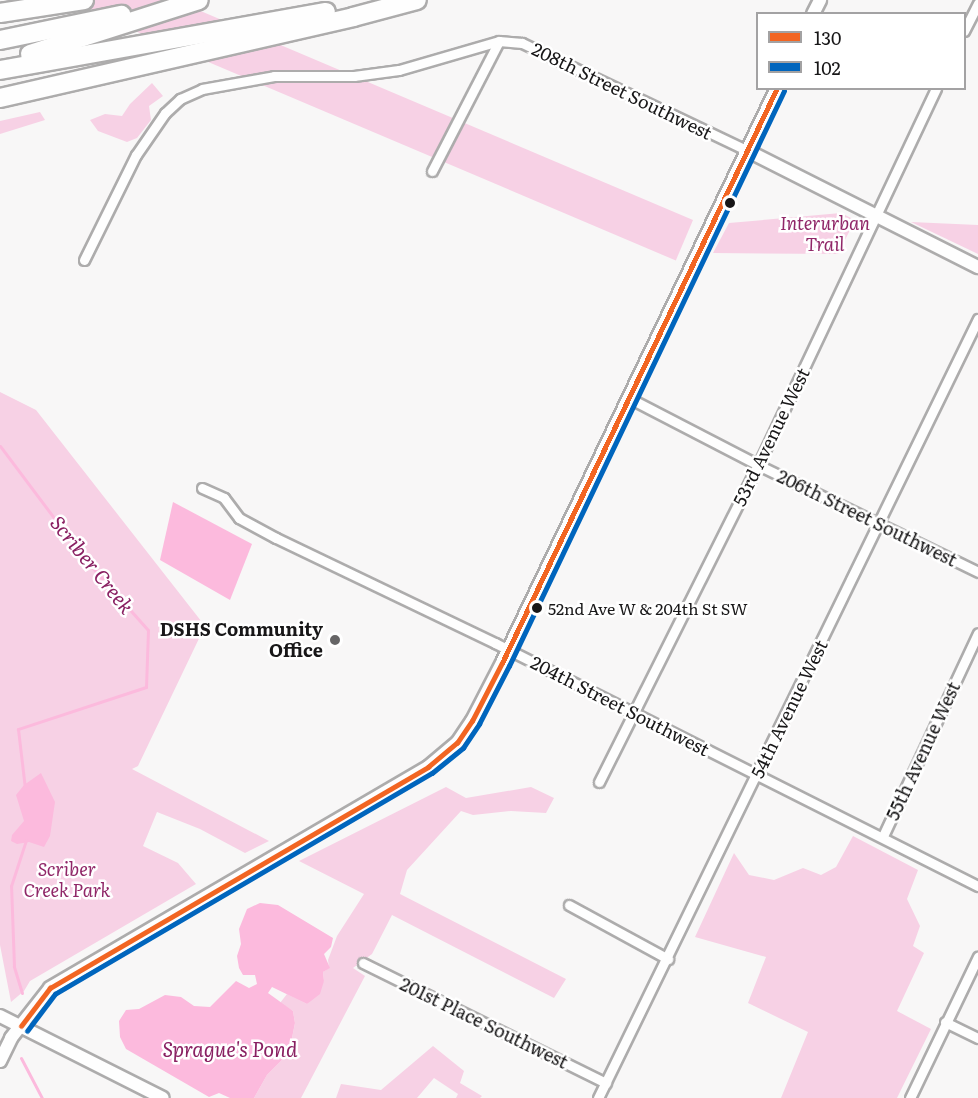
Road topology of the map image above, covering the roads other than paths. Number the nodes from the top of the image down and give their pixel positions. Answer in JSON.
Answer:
{"nodes":[{"id":1,"x":84,"y":0,"type":"edge"},
{"id":2,"x":194,"y":0,"type":"edge"},
{"id":3,"x":200,"y":0,"type":"edge"},
{"id":4,"x":393,"y":0,"type":"edge"},
{"id":5,"x":417,"y":0,"type":"edge"},
{"id":6,"x":978,"y":3,"type":"edge"},
{"id":7,"x":0,"y":14,"type":"edge"},
{"id":8,"x":966,"y":27,"type":"edge"},
{"id":9,"x":0,"y":40,"type":"edge"},
{"id":10,"x":499,"y":41,"type":"junction"},
{"id":11,"x":0,"y":62,"type":"edge"},
{"id":12,"x":0,"y":70,"type":"edge"},
{"id":13,"x":776,"y":90,"type":"edge"},
{"id":14,"x":935,"y":90,"type":"edge"},
{"id":15,"x":0,"y":98,"type":"edge"},
{"id":16,"x":746,"y":150,"type":"junction"},
{"id":17,"x":432,"y":171,"type":"dead end"},
{"id":18,"x":874,"y":215,"type":"junction"},
{"id":19,"x":84,"y":260,"type":"dead end"},
{"id":20,"x":978,"y":267,"type":"edge"},
{"id":21,"x":978,"y":319,"type":"edge"},
{"id":22,"x":629,"y":398,"type":"junction"},
{"id":23,"x":758,"y":465,"type":"junction"},
{"id":24,"x":202,"y":488,"type":"dead end"},
{"id":25,"x":879,"y":525,"type":"junction"},
{"id":26,"x":978,"y":572,"type":"edge"},
{"id":27,"x":978,"y":633,"type":"edge"},
{"id":28,"x":508,"y":649,"type":"junction"},
{"id":29,"x":635,"y":713,"type":"junction"},
{"id":30,"x":758,"y":775,"type":"junction"},
{"id":31,"x":599,"y":782,"type":"dead end"},
{"id":32,"x":883,"y":836,"type":"junction"},
{"id":33,"x":978,"y":886,"type":"edge"},
{"id":34,"x":569,"y":905,"type":"dead end"},
{"id":35,"x":978,"y":957,"type":"edge"},
{"id":36,"x":668,"y":959,"type":"junction"},
{"id":37,"x":363,"y":963,"type":"dead end"},
{"id":38,"x":0,"y":1016,"type":"edge"},
{"id":39,"x":945,"y":1022,"type":"junction"},
{"id":40,"x":21,"y":1026,"type":"junction"},
{"id":41,"x":978,"y":1038,"type":"edge"},
{"id":42,"x":0,"y":1061,"type":"edge"},
{"id":43,"x":606,"y":1083,"type":"junction"},
{"id":44,"x":164,"y":1098,"type":"edge"},
{"id":45,"x":598,"y":1098,"type":"edge"},
{"id":46,"x":910,"y":1098,"type":"edge"}],
"edges":[{"from":1,"to":7,"type":"highway"},
{"from":2,"to":9,"type":"highway"},
{"from":3,"to":11,"type":"highway"},
{"from":4,"to":12,"type":"highway"},
{"from":5,"to":15,"type":"highway"},
{"from":6,"to":8,"type":"street"},
{"from":10,"to":16,"type":"street","name":"208th Street Southwest"},
{"from":10,"to":17,"type":"street"},
{"from":10,"to":19,"type":"street","name":"208th Street Southwest"},
{"from":13,"to":16,"type":"street"},
{"from":14,"to":18,"type":"street","name":"53rd Avenue West"},
{"from":16,"to":18,"type":"street","name":"208th Street Southwest"},
{"from":16,"to":22,"type":"street"},
{"from":18,"to":20,"type":"street","name":"208th Street Southwest"},
{"from":18,"to":23,"type":"street","name":"53rd Avenue West"},
{"from":21,"to":25,"type":"street","name":"54th Avenue West"},
{"from":22,"to":23,"type":"street","name":"206th Street Southwest"},
{"from":22,"to":28,"type":"street"},
{"from":23,"to":25,"type":"street","name":"206th Street Southwest"},
{"from":23,"to":29,"type":"street","name":"53rd Avenue West"},
{"from":24,"to":28,"type":"street","name":"204th Street Southwest"},
{"from":25,"to":26,"type":"street","name":"206th Street Southwest"},
{"from":25,"to":30,"type":"street","name":"54th Avenue West"},
{"from":27,"to":32,"type":"street","name":"55th Avenue West"},
{"from":28,"to":29,"type":"street","name":"204th Street Southwest"},
{"from":28,"to":40,"type":"street"},
{"from":29,"to":30,"type":"street","name":"204th Street Southwest"},
{"from":29,"to":31,"type":"street","name":"53rd Avenue West"},
{"from":30,"to":32,"type":"street","name":"204th Street Southwest"},
{"from":30,"to":36,"type":"street","name":"54th Avenue West"},
{"from":32,"to":33,"type":"street","name":"204th Street Southwest"},
{"from":34,"to":36,"type":"street"},
{"from":35,"to":39,"type":"street"},
{"from":36,"to":43,"type":"street","name":"54th Avenue West"},
{"from":37,"to":43,"type":"street","name":"201st Place Southwest"},
{"from":38,"to":40,"type":"street"},
{"from":39,"to":41,"type":"street"},
{"from":39,"to":46,"type":"street"},
{"from":40,"to":42,"type":"street"},
{"from":40,"to":44,"type":"street"},
{"from":43,"to":45,"type":"street","name":"54th Avenue West"}]}
